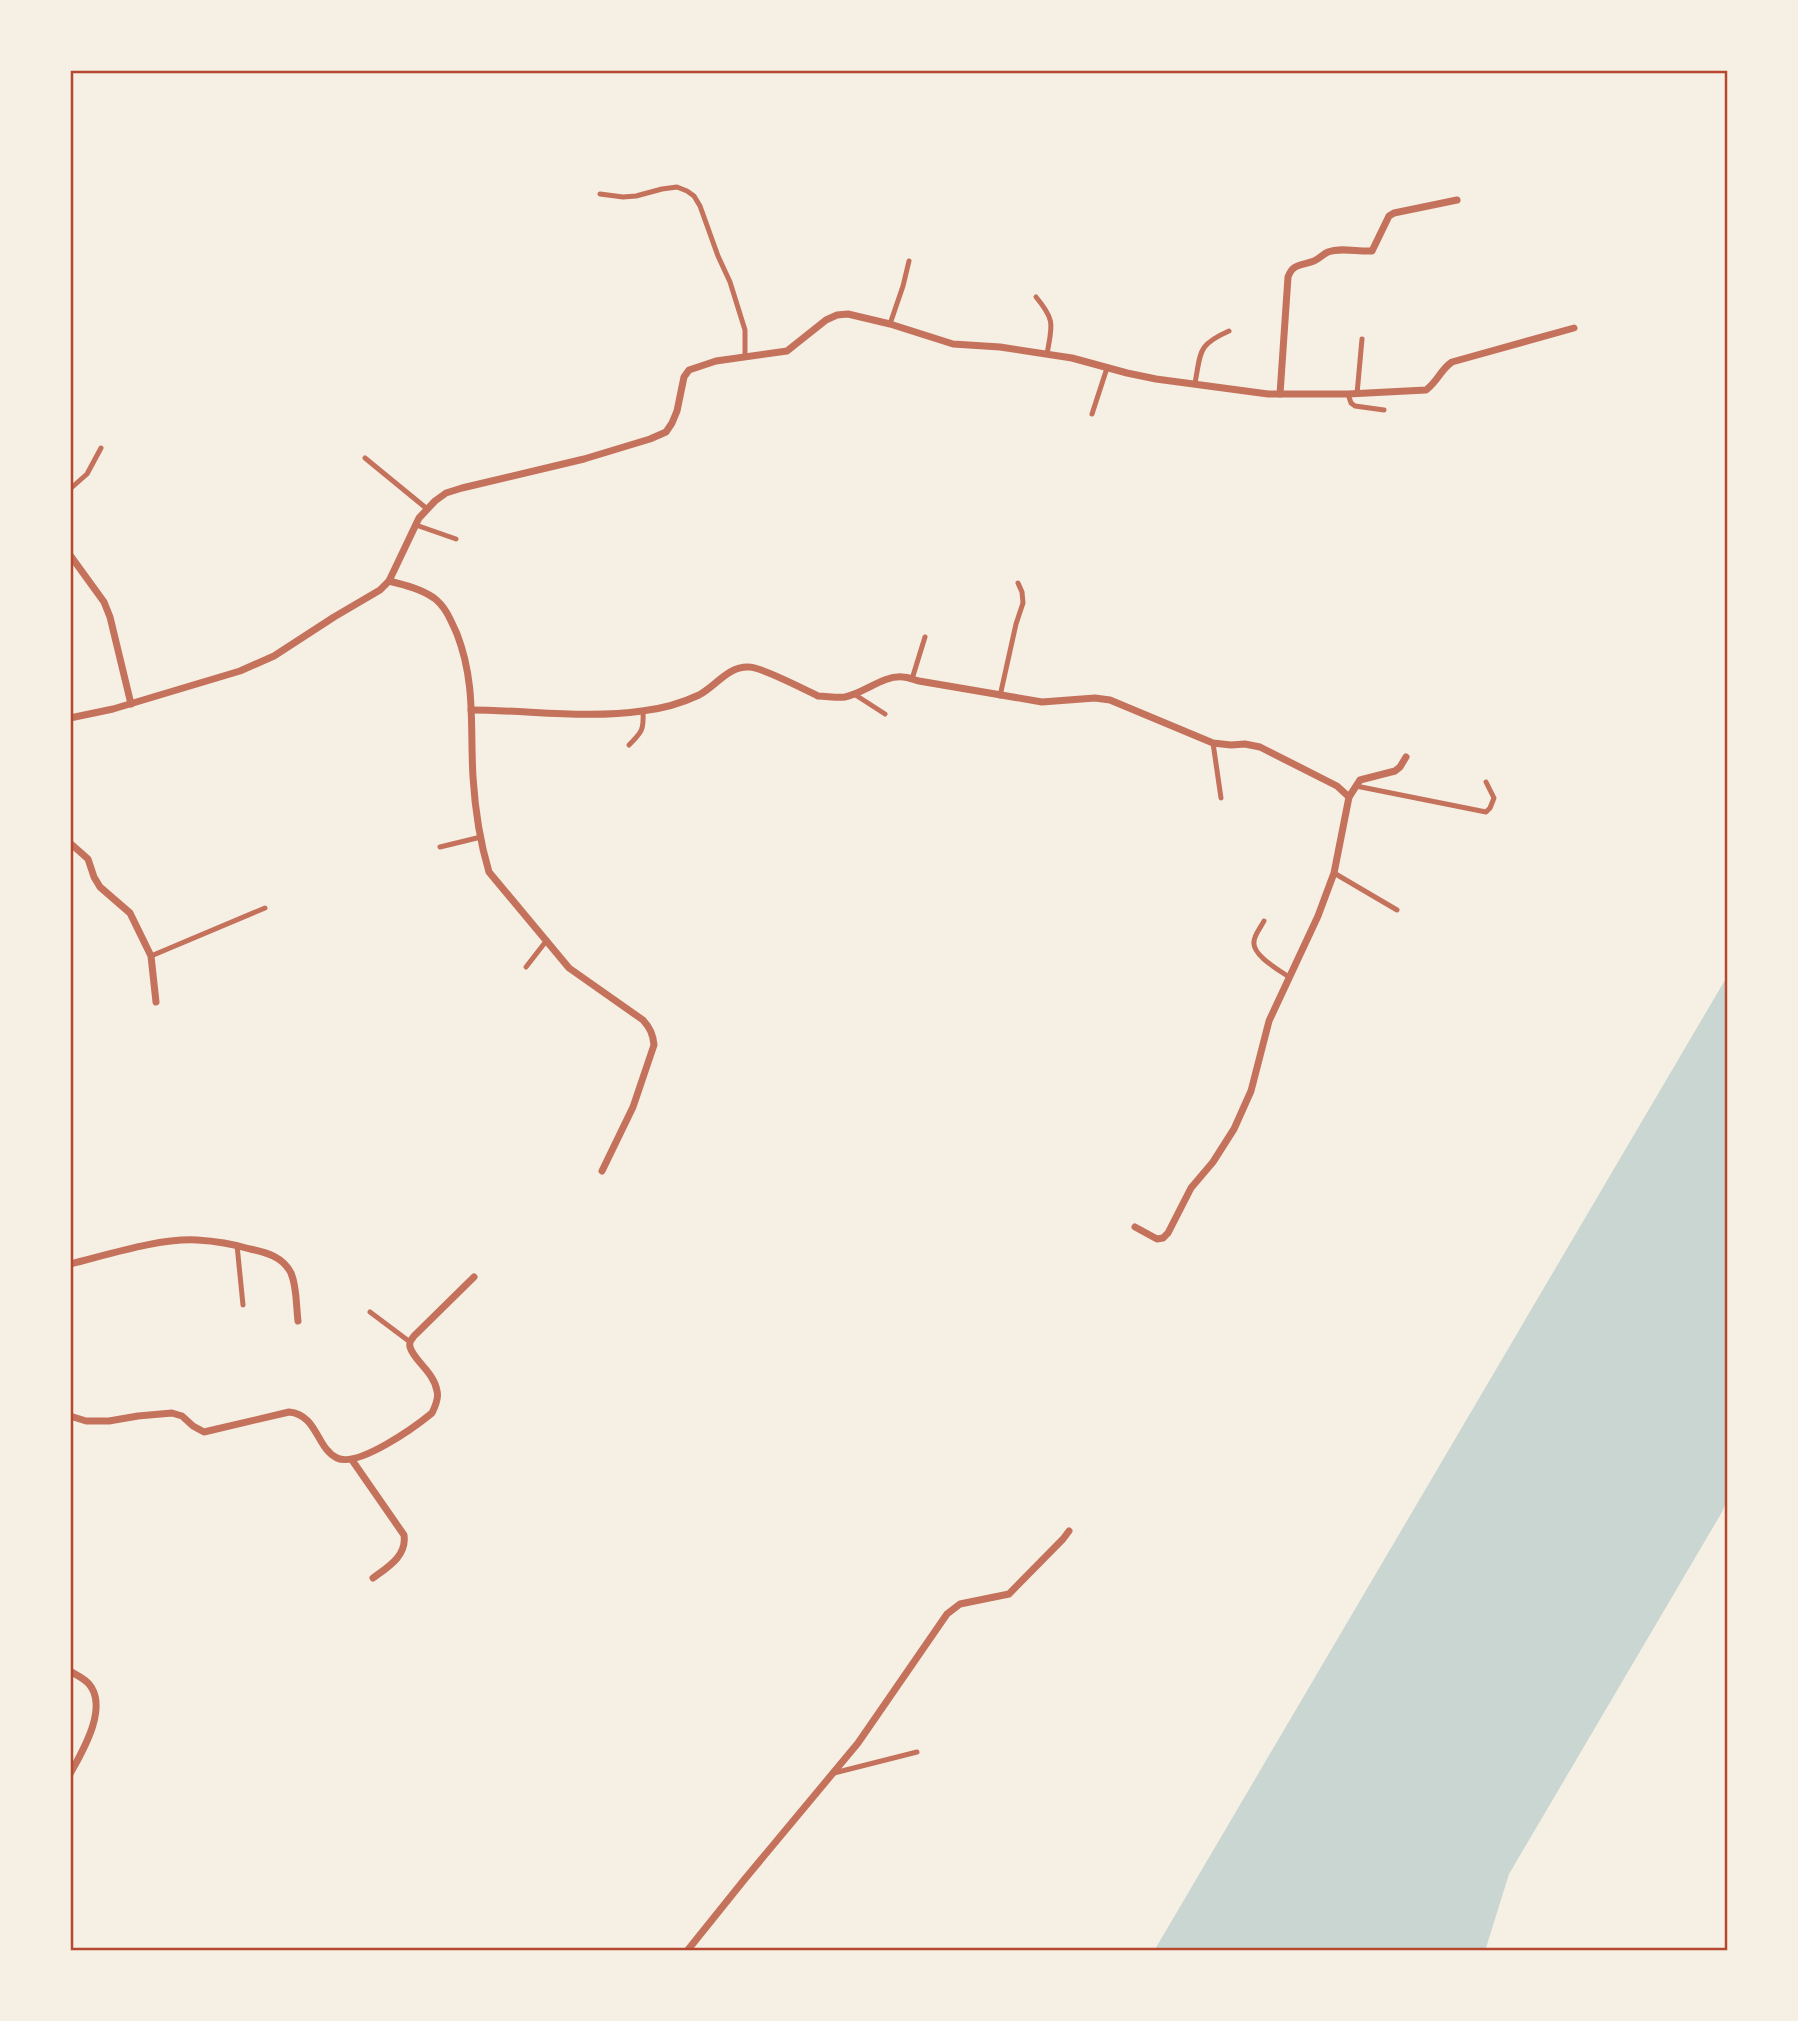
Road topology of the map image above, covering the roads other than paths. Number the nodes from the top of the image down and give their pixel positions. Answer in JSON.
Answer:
{"nodes":[{"id":1,"x":600,"y":194,"type":"dead end"},
{"id":2,"x":1457,"y":200,"type":"dead end"},
{"id":3,"x":909,"y":261,"type":"dead end"},
{"id":4,"x":1036,"y":297,"type":"dead end"},
{"id":5,"x":890,"y":324,"type":"junction"},
{"id":6,"x":1574,"y":328,"type":"dead end"},
{"id":7,"x":1229,"y":331,"type":"dead end"},
{"id":8,"x":1362,"y":339,"type":"dead end"},
{"id":9,"x":1047,"y":354,"type":"junction"},
{"id":10,"x":744,"y":357,"type":"junction"},
{"id":11,"x":1107,"y":368,"type":"junction"},
{"id":12,"x":1195,"y":383,"type":"junction"},
{"id":13,"x":1280,"y":394,"type":"junction"},
{"id":14,"x":1348,"y":394,"type":"junction"},
{"id":15,"x":1357,"y":394,"type":"junction"},
{"id":16,"x":1384,"y":410,"type":"dead end"},
{"id":17,"x":1092,"y":414,"type":"dead end"},
{"id":18,"x":101,"y":448,"type":"dead end"},
{"id":19,"x":365,"y":458,"type":"dead end"},
{"id":20,"x":70,"y":489,"type":"edge"},
{"id":21,"x":426,"y":508,"type":"junction"},
{"id":22,"x":416,"y":524,"type":"junction"},
{"id":23,"x":456,"y":539,"type":"dead end"},
{"id":24,"x":70,"y":555,"type":"edge"},
{"id":25,"x":390,"y":581,"type":"junction"},
{"id":26,"x":1018,"y":583,"type":"dead end"},
{"id":27,"x":925,"y":637,"type":"dead end"},
{"id":28,"x":912,"y":679,"type":"junction"},
{"id":29,"x":854,"y":694,"type":"junction"},
{"id":30,"x":1000,"y":696,"type":"junction"},
{"id":31,"x":131,"y":704,"type":"junction"},
{"id":32,"x":471,"y":710,"type":"junction"},
{"id":33,"x":643,"y":711,"type":"junction"},
{"id":34,"x":885,"y":714,"type":"dead end"},
{"id":35,"x":70,"y":718,"type":"edge"},
{"id":36,"x":1213,"y":743,"type":"junction"},
{"id":37,"x":629,"y":745,"type":"dead end"},
{"id":38,"x":1406,"y":757,"type":"dead end"},
{"id":39,"x":1486,"y":782,"type":"dead end"},
{"id":40,"x":1356,"y":786,"type":"junction"},
{"id":41,"x":1349,"y":797,"type":"junction"},
{"id":42,"x":1221,"y":798,"type":"dead end"},
{"id":43,"x":481,"y":837,"type":"junction"},
{"id":44,"x":70,"y":843,"type":"edge"},
{"id":45,"x":440,"y":847,"type":"dead end"},
{"id":46,"x":1334,"y":873,"type":"junction"},
{"id":47,"x":265,"y":908,"type":"dead end"},
{"id":48,"x":1397,"y":910,"type":"dead end"},
{"id":49,"x":1264,"y":921,"type":"dead end"},
{"id":50,"x":547,"y":940,"type":"junction"},
{"id":51,"x":151,"y":956,"type":"junction"},
{"id":52,"x":526,"y":967,"type":"dead end"},
{"id":53,"x":1289,"y":977,"type":"junction"},
{"id":54,"x":156,"y":1002,"type":"dead end"},
{"id":55,"x":602,"y":1171,"type":"dead end"},
{"id":56,"x":1135,"y":1227,"type":"dead end"},
{"id":57,"x":237,"y":1245,"type":"junction"},
{"id":58,"x":70,"y":1264,"type":"edge"},
{"id":59,"x":474,"y":1277,"type":"dead end"},
{"id":60,"x":243,"y":1305,"type":"dead end"},
{"id":61,"x":370,"y":1312,"type":"dead end"},
{"id":62,"x":298,"y":1321,"type":"dead end"},
{"id":63,"x":410,"y":1342,"type":"junction"},
{"id":64,"x":70,"y":1416,"type":"edge"},
{"id":65,"x":352,"y":1460,"type":"junction"},
{"id":66,"x":1069,"y":1531,"type":"dead end"},
{"id":67,"x":373,"y":1578,"type":"dead end"},
{"id":68,"x":70,"y":1671,"type":"edge"},
{"id":69,"x":917,"y":1752,"type":"dead end"},
{"id":70,"x":834,"y":1773,"type":"junction"},
{"id":71,"x":70,"y":1774,"type":"edge"},
{"id":72,"x":687,"y":1951,"type":"edge"}],
"edges":[{"from":1,"to":10,"type":"lane"},
{"from":2,"to":13,"type":"street"},
{"from":3,"to":5,"type":"lane"},
{"from":4,"to":9,"type":"lane"},
{"from":5,"to":9,"type":"street"},
{"from":5,"to":10,"type":"street"},
{"from":6,"to":15,"type":"street"},
{"from":7,"to":12,"type":"lane"},
{"from":8,"to":15,"type":"lane"},
{"from":9,"to":11,"type":"street"},
{"from":10,"to":21,"type":"street"},
{"from":11,"to":12,"type":"street"},
{"from":11,"to":17,"type":"lane"},
{"from":12,"to":13,"type":"street"},
{"from":13,"to":14,"type":"street"},
{"from":14,"to":15,"type":"street"},
{"from":14,"to":16,"type":"lane"},
{"from":18,"to":20,"type":"lane"},
{"from":19,"to":21,"type":"lane"},
{"from":21,"to":22,"type":"street"},
{"from":22,"to":23,"type":"lane"},
{"from":22,"to":25,"type":"street"},
{"from":24,"to":31,"type":"street"},
{"from":25,"to":31,"type":"street"},
{"from":25,"to":32,"type":"street"},
{"from":26,"to":30,"type":"lane"},
{"from":27,"to":28,"type":"lane"},
{"from":28,"to":29,"type":"street"},
{"from":28,"to":30,"type":"street"},
{"from":29,"to":33,"type":"street"},
{"from":29,"to":34,"type":"lane"},
{"from":30,"to":36,"type":"street"},
{"from":31,"to":35,"type":"street"},
{"from":32,"to":33,"type":"street"},
{"from":32,"to":43,"type":"street"},
{"from":33,"to":37,"type":"lane"},
{"from":36,"to":41,"type":"street"},
{"from":36,"to":42,"type":"lane"},
{"from":38,"to":40,"type":"street"},
{"from":39,"to":40,"type":"lane"},
{"from":40,"to":41,"type":"street"},
{"from":41,"to":46,"type":"street"},
{"from":43,"to":45,"type":"lane"},
{"from":43,"to":50,"type":"street"},
{"from":44,"to":51,"type":"street"},
{"from":46,"to":48,"type":"lane"},
{"from":46,"to":53,"type":"street"},
{"from":47,"to":51,"type":"lane"},
{"from":49,"to":53,"type":"lane"},
{"from":50,"to":52,"type":"lane"},
{"from":50,"to":55,"type":"street"},
{"from":51,"to":54,"type":"street"},
{"from":53,"to":56,"type":"street"},
{"from":57,"to":58,"type":"street"},
{"from":57,"to":60,"type":"lane"},
{"from":57,"to":62,"type":"street"},
{"from":59,"to":63,"type":"street"},
{"from":61,"to":63,"type":"lane"},
{"from":63,"to":65,"type":"street"},
{"from":64,"to":65,"type":"street"},
{"from":65,"to":67,"type":"street"},
{"from":66,"to":70,"type":"street"},
{"from":68,"to":71,"type":"street"},
{"from":69,"to":70,"type":"lane"},
{"from":70,"to":72,"type":"street"}]}
